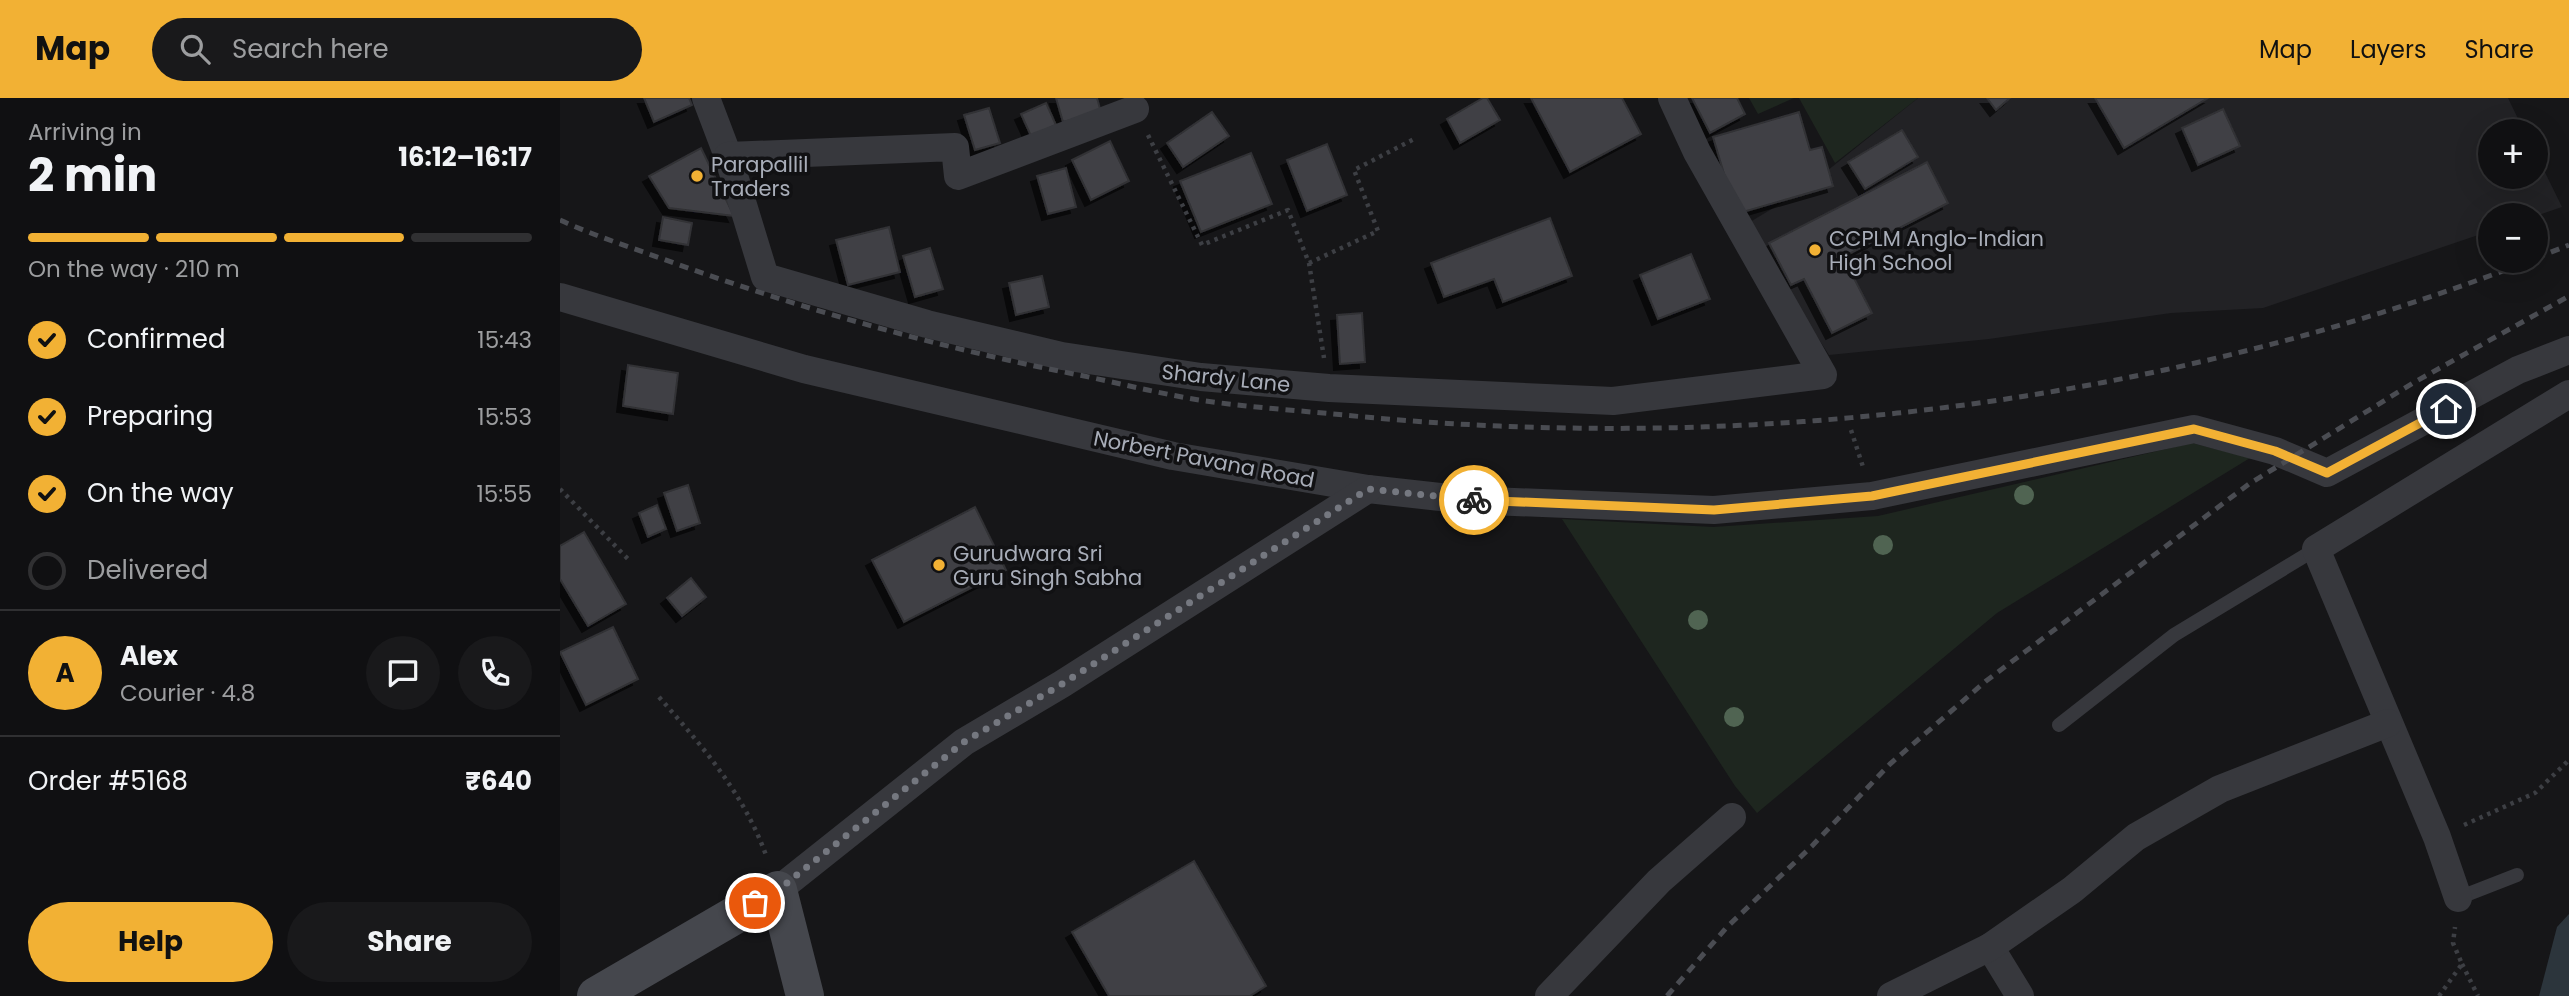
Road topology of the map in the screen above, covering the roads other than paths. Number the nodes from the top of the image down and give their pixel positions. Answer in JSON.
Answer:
{"nodes":[{"id":1,"x":706,"y":98,"type":"edge"},
{"id":2,"x":1671,"y":98,"type":"edge"},
{"id":3,"x":1135,"y":109,"type":"road end"},
{"id":4,"x":728,"y":156,"type":"junction"},
{"id":5,"x":560,"y":297,"type":"edge"},
{"id":6,"x":2569,"y":350,"type":"edge"},
{"id":7,"x":2569,"y":394,"type":"edge"},
{"id":8,"x":1368,"y":489,"type":"junction"},
{"id":9,"x":2316,"y":549,"type":"junction"},
{"id":10,"x":2388,"y":723,"type":"junction"},
{"id":11,"x":2059,"y":724,"type":"dead end"},
{"id":12,"x":1732,"y":817,"type":"dead end"},
{"id":13,"x":2518,"y":875,"type":"dead end"},
{"id":14,"x":778,"y":890,"type":"junction"},
{"id":15,"x":2458,"y":898,"type":"joint"},
{"id":16,"x":1990,"y":947,"type":"junction"},
{"id":17,"x":596,"y":996,"type":"edge"},
{"id":18,"x":805,"y":996,"type":"edge"},
{"id":19,"x":1549,"y":996,"type":"edge"},
{"id":20,"x":1891,"y":996,"type":"edge"},
{"id":21,"x":2021,"y":996,"type":"edge"}],
"edges":[{"from":1,"to":4,"type":"street","name":"Shardy Lane"},
{"from":2,"to":4,"type":"street","name":"Shardy Lane"},
{"from":3,"to":4,"type":"street"},
{"from":5,"to":8,"type":"street","name":"Norbert Pavana Road"},
{"from":6,"to":8,"type":"street","name":"Norbert Pavana Road"},
{"from":7,"to":9,"type":"street"},
{"from":8,"to":14,"type":"street"},
{"from":9,"to":10,"type":"street"},
{"from":9,"to":11,"type":"lane"},
{"from":10,"to":15,"type":"street"},
{"from":10,"to":16,"type":"street"},
{"from":12,"to":19,"type":"street"},
{"from":13,"to":15,"type":"lane"},
{"from":14,"to":17,"type":"street"},
{"from":14,"to":18,"type":"street"},
{"from":16,"to":20,"type":"street"},
{"from":16,"to":21,"type":"street"}]}
